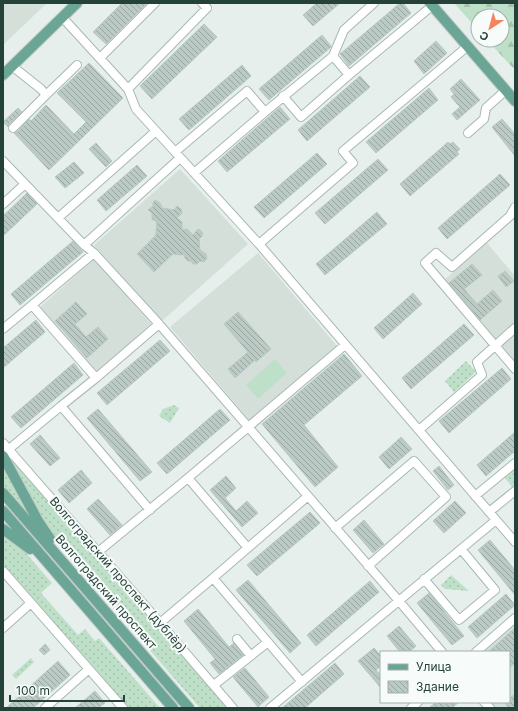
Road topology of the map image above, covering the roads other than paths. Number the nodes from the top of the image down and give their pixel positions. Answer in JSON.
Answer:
{"nodes":[{"id":1,"x":77,"y":3,"type":"edge"},
{"id":2,"x":155,"y":3,"type":"edge"},
{"id":3,"x":202,"y":3,"type":"edge"},
{"id":4,"x":374,"y":3,"type":"edge"},
{"id":5,"x":431,"y":4,"type":"edge"},
{"id":6,"x":62,"y":17,"type":"junction"},
{"id":7,"x":468,"y":46,"type":"junction"},
{"id":8,"x":333,"y":56,"type":"junction"},
{"id":9,"x":100,"y":58,"type":"junction"},
{"id":10,"x":12,"y":66,"type":"junction"},
{"id":11,"x":77,"y":66,"type":"dead end"},
{"id":12,"x":3,"y":75,"type":"edge"},
{"id":13,"x":349,"y":75,"type":"junction"},
{"id":14,"x":128,"y":89,"type":"junction"},
{"id":15,"x":506,"y":90,"type":"junction"},
{"id":16,"x":46,"y":95,"type":"junction"},
{"id":17,"x":284,"y":96,"type":"junction"},
{"id":18,"x":515,"y":101,"type":"edge"},
{"id":19,"x":265,"y":112,"type":"junction"},
{"id":20,"x":13,"y":128,"type":"dead end"},
{"id":21,"x":156,"y":131,"type":"junction"},
{"id":22,"x":468,"y":133,"type":"dead end"},
{"id":23,"x":178,"y":155,"type":"junction"},
{"id":24,"x":3,"y":161,"type":"edge"},
{"id":25,"x":194,"y":173,"type":"junction"},
{"id":26,"x":25,"y":184,"type":"junction"},
{"id":27,"x":3,"y":204,"type":"edge"},
{"id":28,"x":515,"y":207,"type":"edge"},
{"id":29,"x":58,"y":218,"type":"junction"},
{"id":30,"x":259,"y":244,"type":"junction"},
{"id":31,"x":84,"y":246,"type":"junction"},
{"id":32,"x":94,"y":253,"type":"junction"},
{"id":33,"x":32,"y":305,"type":"junction"},
{"id":34,"x":159,"y":324,"type":"junction"},
{"id":35,"x":515,"y":328,"type":"edge"},
{"id":36,"x":3,"y":329,"type":"edge"},
{"id":37,"x":345,"y":345,"type":"junction"},
{"id":38,"x":495,"y":346,"type":"junction"},
{"id":39,"x":515,"y":369,"type":"edge"},
{"id":40,"x":96,"y":378,"type":"junction"},
{"id":41,"x":61,"y":406,"type":"junction"},
{"id":42,"x":249,"y":427,"type":"junction"},
{"id":43,"x":419,"y":430,"type":"junction"},
{"id":44,"x":5,"y":449,"type":"edge"},
{"id":45,"x":515,"y":463,"type":"edge"},
{"id":46,"x":188,"y":478,"type":"junction"},
{"id":47,"x":515,"y":491,"type":"edge"},
{"id":48,"x":3,"y":493,"type":"edge"},
{"id":49,"x":308,"y":496,"type":"junction"},
{"id":50,"x":475,"y":496,"type":"junction"},
{"id":51,"x":150,"y":510,"type":"junction"},
{"id":52,"x":3,"y":511,"type":"edge"},
{"id":53,"x":489,"y":512,"type":"junction"},
{"id":54,"x":496,"y":520,"type":"junction"},
{"id":55,"x":336,"y":528,"type":"junction"},
{"id":56,"x":3,"y":529,"type":"edge"},
{"id":57,"x":515,"y":542,"type":"edge"},
{"id":58,"x":248,"y":548,"type":"junction"},
{"id":59,"x":461,"y":549,"type":"junction"},
{"id":60,"x":98,"y":552,"type":"junction"},
{"id":61,"x":368,"y":566,"type":"junction"},
{"id":62,"x":3,"y":571,"type":"edge"},
{"id":63,"x":58,"y":575,"type":"junction"},
{"id":64,"x":213,"y":578,"type":"junction"},
{"id":65,"x":424,"y":579,"type":"junction"},
{"id":66,"x":83,"y":586,"type":"junction"},
{"id":67,"x":399,"y":600,"type":"junction"},
{"id":68,"x":31,"y":603,"type":"junction"},
{"id":69,"x":515,"y":618,"type":"edge"},
{"id":70,"x":160,"y":622,"type":"junction"},
{"id":71,"x":3,"y":628,"type":"edge"},
{"id":72,"x":238,"y":639,"type":"dead end"},
{"id":73,"x":268,"y":642,"type":"junction"},
{"id":74,"x":441,"y":651,"type":"edge"},
{"id":75,"x":477,"y":651,"type":"edge"},
{"id":76,"x":251,"y":656,"type":"junction"},
{"id":77,"x":89,"y":670,"type":"junction"},
{"id":78,"x":302,"y":682,"type":"junction"},
{"id":79,"x":214,"y":685,"type":"junction"},
{"id":80,"x":46,"y":708,"type":"edge"},
{"id":81,"x":123,"y":708,"type":"edge"},
{"id":82,"x":173,"y":708,"type":"edge"},
{"id":83,"x":189,"y":708,"type":"edge"},
{"id":84,"x":233,"y":708,"type":"edge"},
{"id":85,"x":270,"y":708,"type":"edge"}],
"edges":[{"from":1,"to":6,"type":"main road"},
{"from":2,"to":9,"type":"street"},
{"from":3,"to":14,"type":"street"},
{"from":4,"to":8,"type":"street"},
{"from":5,"to":7,"type":"main road"},
{"from":5,"to":13,"type":"street"},
{"from":6,"to":9,"type":"street"},
{"from":6,"to":10,"type":"main road"},
{"from":7,"to":15,"type":"main road"},
{"from":7,"to":30,"type":"street"},
{"from":8,"to":13,"type":"street"},
{"from":8,"to":17,"type":"street"},
{"from":9,"to":14,"type":"street"},
{"from":10,"to":12,"type":"main road"},
{"from":10,"to":16,"type":"street"},
{"from":11,"to":16,"type":"street"},
{"from":13,"to":17,"type":"street"},
{"from":14,"to":21,"type":"street"},
{"from":15,"to":18,"type":"main road"},
{"from":15,"to":22,"type":"street"},
{"from":16,"to":20,"type":"street"},
{"from":17,"to":19,"type":"street"},
{"from":19,"to":23,"type":"street"},
{"from":19,"to":25,"type":"street"},
{"from":21,"to":23,"type":"street"},
{"from":21,"to":29,"type":"street"},
{"from":23,"to":25,"type":"street"},
{"from":23,"to":31,"type":"street"},
{"from":24,"to":26,"type":"street"},
{"from":25,"to":30,"type":"street"},
{"from":26,"to":27,"type":"street"},
{"from":26,"to":29,"type":"street"},
{"from":28,"to":38,"type":"street"},
{"from":29,"to":31,"type":"street"},
{"from":30,"to":37,"type":"street"},
{"from":31,"to":32,"type":"street"},
{"from":32,"to":33,"type":"street"},
{"from":32,"to":34,"type":"street"},
{"from":33,"to":36,"type":"street"},
{"from":33,"to":40,"type":"street"},
{"from":34,"to":40,"type":"street"},
{"from":34,"to":42,"type":"street"},
{"from":35,"to":38,"type":"street"},
{"from":37,"to":42,"type":"street"},
{"from":37,"to":43,"type":"street"},
{"from":38,"to":39,"type":"street"},
{"from":38,"to":43,"type":"street"},
{"from":40,"to":41,"type":"street"},
{"from":41,"to":44,"type":"street"},
{"from":41,"to":51,"type":"street"},
{"from":42,"to":46,"type":"street"},
{"from":42,"to":49,"type":"street"},
{"from":43,"to":50,"type":"street"},
{"from":44,"to":60,"type":"street","name":"Волгоградский проспект (дублёр)"},
{"from":44,"to":66,"type":"main road"},
{"from":45,"to":50,"type":"street"},
{"from":46,"to":51,"type":"street"},
{"from":46,"to":58,"type":"street"},
{"from":47,"to":53,"type":"street"},
{"from":48,"to":66,"type":"main road","name":"Волгоградский проспект"},
{"from":49,"to":55,"type":"street"},
{"from":49,"to":58,"type":"street"},
{"from":50,"to":53,"type":"street"},
{"from":51,"to":60,"type":"street"},
{"from":52,"to":63,"type":"main road","name":"Волгоградский проспект"},
{"from":53,"to":54,"type":"street"},
{"from":54,"to":57,"type":"street"},
{"from":54,"to":59,"type":"street"},
{"from":55,"to":61,"type":"street"},
{"from":55,"to":61,"type":"street"},
{"from":56,"to":63,"type":"main road"},
{"from":58,"to":64,"type":"street"},
{"from":59,"to":65,"type":"street"},
{"from":59,"to":65,"type":"street"},
{"from":60,"to":70,"type":"street","name":"Волгоградский проспект (дублёр)"},
{"from":61,"to":67,"type":"street"},
{"from":62,"to":68,"type":"street"},
{"from":63,"to":82,"type":"main road","name":"Волгоградский проспект"},
{"from":64,"to":70,"type":"street"},
{"from":64,"to":73,"type":"street"},
{"from":65,"to":67,"type":"street"},
{"from":66,"to":83,"type":"main road","name":"Волгоградский проспект"},
{"from":67,"to":74,"type":"street"},
{"from":67,"to":78,"type":"street"},
{"from":68,"to":71,"type":"street"},
{"from":68,"to":77,"type":"street"},
{"from":69,"to":75,"type":"street"},
{"from":70,"to":79,"type":"street","name":"Волгоградский проспект (дублёр)"},
{"from":72,"to":76,"type":"street"},
{"from":73,"to":76,"type":"street"},
{"from":73,"to":78,"type":"street"},
{"from":76,"to":79,"type":"street"},
{"from":77,"to":80,"type":"street"},
{"from":77,"to":81,"type":"street"},
{"from":78,"to":85,"type":"street"},
{"from":79,"to":84,"type":"street","name":"Волгоградский проспект (дублёр)"}]}
